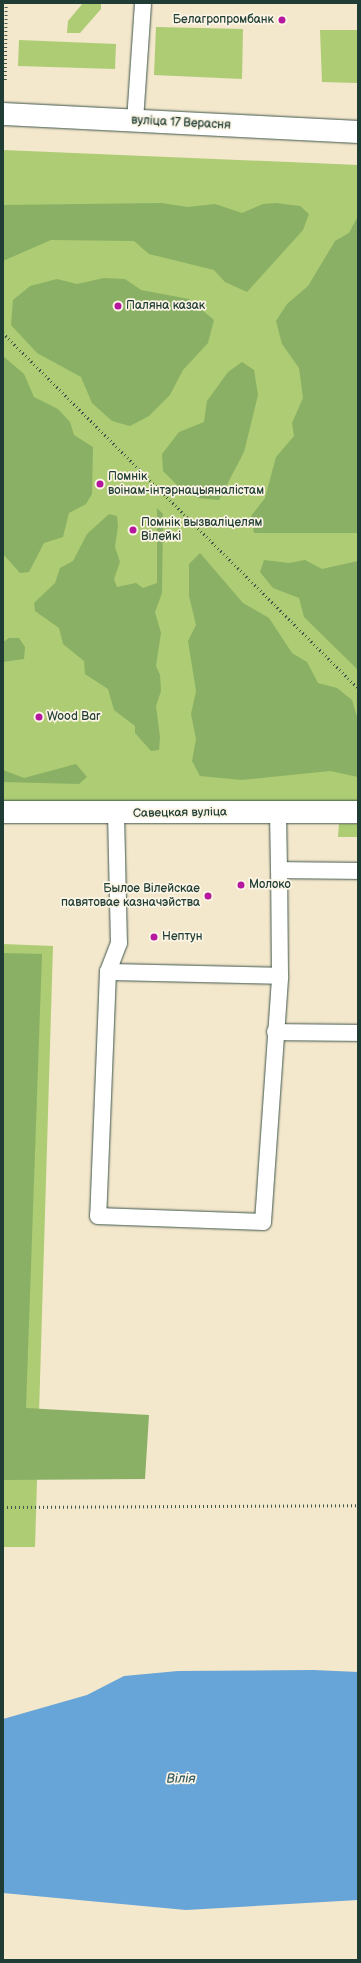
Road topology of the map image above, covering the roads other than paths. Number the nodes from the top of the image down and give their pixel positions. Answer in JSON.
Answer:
{"nodes":[{"id":1,"x":143,"y":3,"type":"edge"},
{"id":2,"x":3,"y":114,"type":"edge"},
{"id":3,"x":135,"y":121,"type":"junction"},
{"id":4,"x":358,"y":132,"type":"edge"},
{"id":5,"x":3,"y":812,"type":"edge"},
{"id":6,"x":278,"y":812,"type":"junction"},
{"id":7,"x":358,"y":812,"type":"edge"},
{"id":8,"x":116,"y":813,"type":"junction"},
{"id":9,"x":279,"y":870,"type":"junction"},
{"id":10,"x":358,"y":871,"type":"edge"},
{"id":11,"x":108,"y":972,"type":"junction"},
{"id":12,"x":280,"y":976,"type":"junction"},
{"id":13,"x":275,"y":1032,"type":"junction"},
{"id":14,"x":358,"y":1033,"type":"edge"}],
"edges":[{"from":1,"to":3,"type":"lane"},
{"from":2,"to":3,"type":"street","name":"вуліца 17 Верасня"},
{"from":3,"to":4,"type":"street","name":"вуліца 17 Верасня"},
{"from":5,"to":8,"type":"street","name":"Савецкая вуліца"},
{"from":6,"to":7,"type":"street","name":"Савецкая вуліца"},
{"from":6,"to":8,"type":"street","name":"Савецкая вуліца"},
{"from":6,"to":9,"type":"lane"},
{"from":8,"to":11,"type":"lane"},
{"from":9,"to":10,"type":"lane"},
{"from":9,"to":12,"type":"lane"},
{"from":11,"to":12,"type":"lane"},
{"from":11,"to":13,"type":"lane"},
{"from":12,"to":13,"type":"lane"},
{"from":13,"to":14,"type":"lane"}]}
